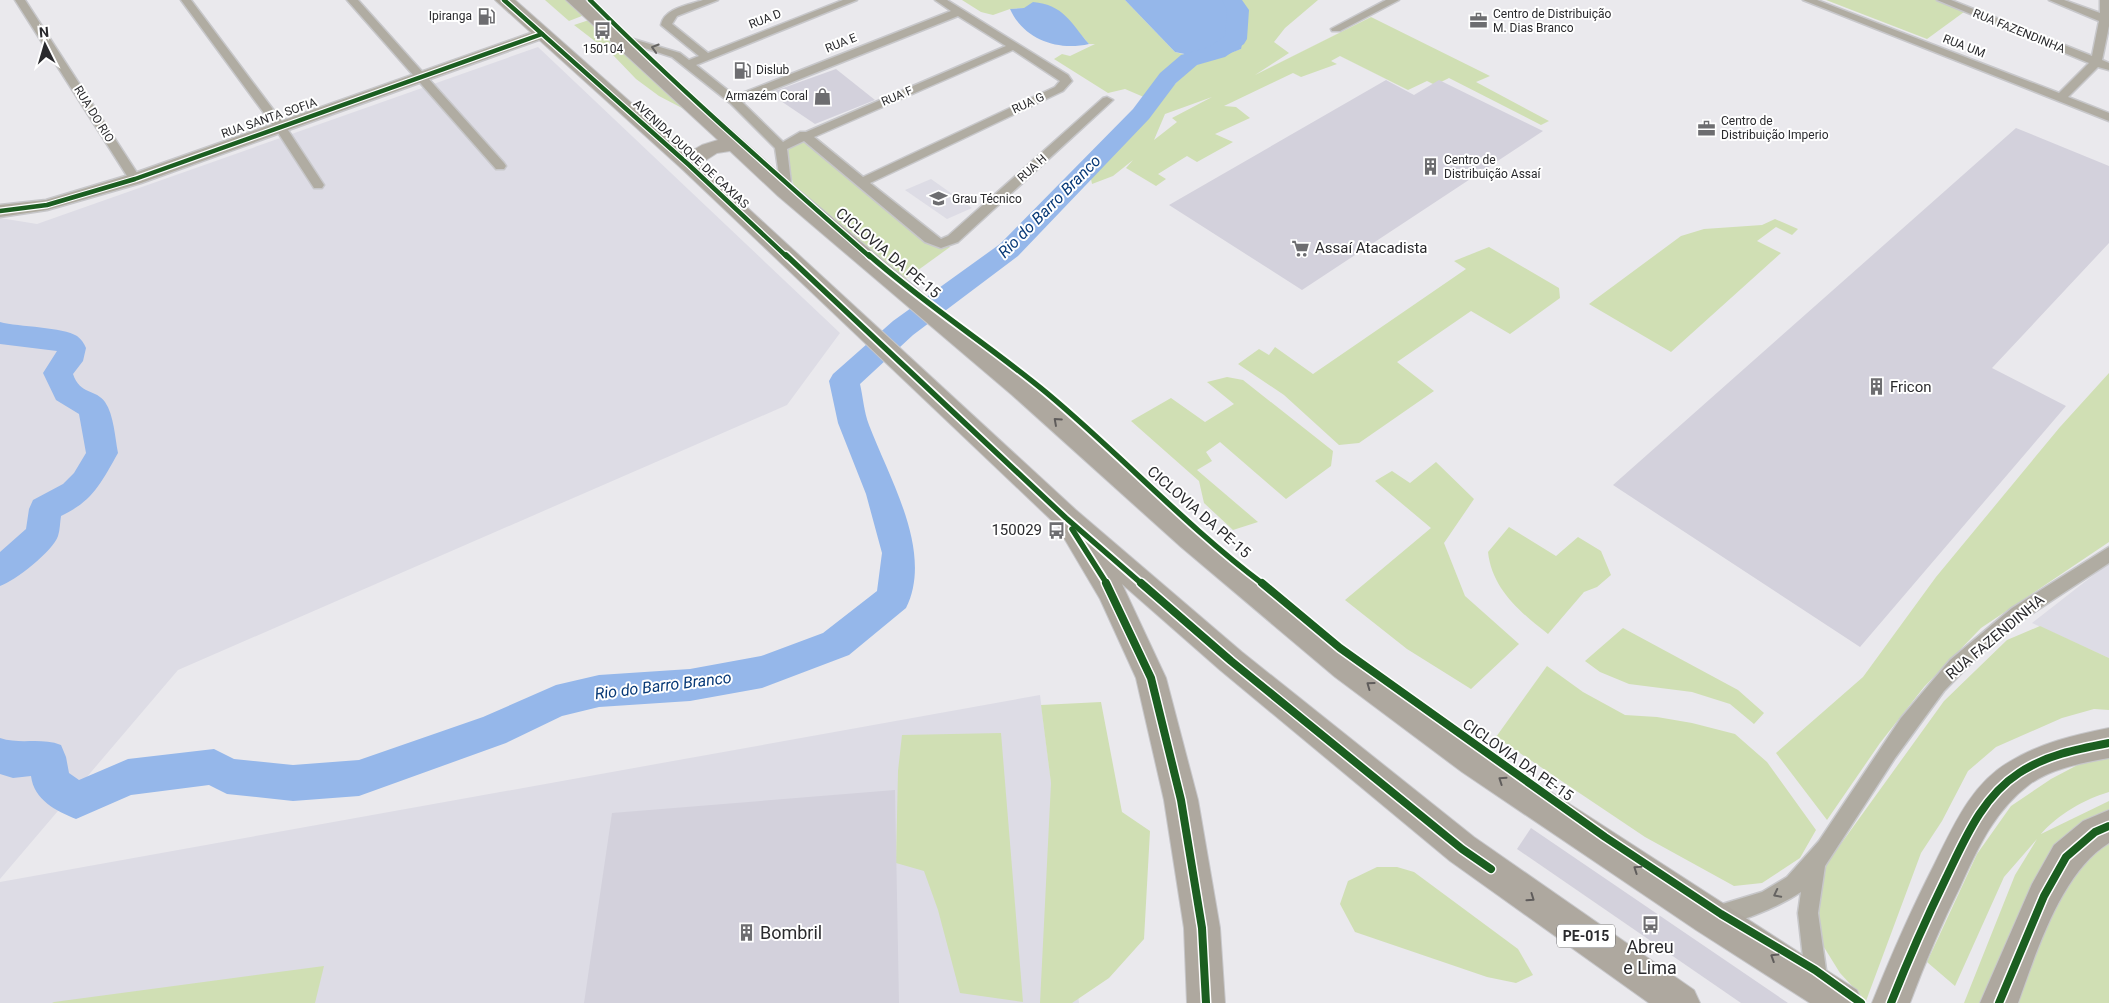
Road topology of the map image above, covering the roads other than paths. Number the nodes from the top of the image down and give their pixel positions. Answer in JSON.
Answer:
{"nodes":[{"id":1,"x":20,"y":0,"type":"edge"},
{"id":2,"x":186,"y":0,"type":"edge"},
{"id":3,"x":352,"y":0,"type":"edge"},
{"id":4,"x":504,"y":0,"type":"edge"},
{"id":5,"x":575,"y":0,"type":"edge"},
{"id":6,"x":713,"y":0,"type":"edge"},
{"id":7,"x":852,"y":0,"type":"edge"},
{"id":8,"x":1394,"y":0,"type":"edge"},
{"id":9,"x":1808,"y":0,"type":"edge"},
{"id":10,"x":1942,"y":0,"type":"edge"},
{"id":11,"x":2054,"y":0,"type":"edge"},
{"id":12,"x":2105,"y":0,"type":"edge"},
{"id":13,"x":949,"y":6,"type":"edge"},
{"id":14,"x":2106,"y":19,"type":"junction"},
{"id":15,"x":1336,"y":29,"type":"dead end"},
{"id":16,"x":542,"y":34,"type":"junction"},
{"id":17,"x":619,"y":38,"type":"junction"},
{"id":18,"x":1014,"y":46,"type":"junction"},
{"id":19,"x":707,"y":57,"type":"junction"},
{"id":20,"x":2096,"y":62,"type":"junction"},
{"id":21,"x":689,"y":64,"type":"junction"},
{"id":22,"x":2109,"y":67,"type":"edge"},
{"id":23,"x":419,"y":77,"type":"junction"},
{"id":24,"x":2061,"y":98,"type":"junction"},
{"id":25,"x":734,"y":100,"type":"junction"},
{"id":26,"x":1107,"y":100,"type":"dead end"},
{"id":27,"x":2109,"y":117,"type":"edge"},
{"id":28,"x":280,"y":127,"type":"junction"},
{"id":29,"x":804,"y":135,"type":"junction"},
{"id":30,"x":736,"y":145,"type":"junction"},
{"id":31,"x":781,"y":147,"type":"junction"},
{"id":32,"x":500,"y":166,"type":"dead end"},
{"id":33,"x":689,"y":166,"type":"junction"},
{"id":34,"x":135,"y":179,"type":"junction"},
{"id":35,"x":860,"y":183,"type":"junction"},
{"id":36,"x":318,"y":185,"type":"dead end"},
{"id":37,"x":786,"y":191,"type":"junction"},
{"id":38,"x":5,"y":211,"type":"edge"},
{"id":39,"x":1066,"y":518,"type":"junction"},
{"id":40,"x":2109,"y":554,"type":"edge"},
{"id":41,"x":2109,"y":743,"type":"edge"},
{"id":42,"x":2109,"y":826,"type":"edge"},
{"id":43,"x":1815,"y":864,"type":"junction"},
{"id":44,"x":1709,"y":917,"type":"junction"},
{"id":45,"x":1816,"y":984,"type":"junction"},
{"id":46,"x":2000,"y":1000,"type":"edge"},
{"id":47,"x":1206,"y":1003,"type":"edge"},
{"id":48,"x":1681,"y":1003,"type":"edge"},
{"id":49,"x":1844,"y":1003,"type":"edge"},
{"id":50,"x":1891,"y":1003,"type":"edge"}],
"edges":[{"from":1,"to":34,"type":"street","name":"RUA DO RIO"},
{"from":2,"to":28,"type":"street"},
{"from":3,"to":23,"type":"street"},
{"from":4,"to":16,"type":"highway","name":"AVENIDA DUQUE DE CAXIAS"},
{"from":5,"to":17,"type":"highway"},
{"from":6,"to":19,"type":"street"},
{"from":7,"to":19,"type":"street","name":"RUA D"},
{"from":8,"to":15,"type":"street"},
{"from":9,"to":24,"type":"street","name":"RUA UM"},
{"from":10,"to":20,"type":"street","name":"RUA FAZENDINHA"},
{"from":11,"to":14,"type":"street"},
{"from":12,"to":14,"type":"street"},
{"from":13,"to":18,"type":"street","name":"RUA G"},
{"from":13,"to":25,"type":"street","name":"RUA E"},
{"from":14,"to":20,"type":"street"},
{"from":16,"to":23,"type":"street","name":"RUA SANTA SOFIA"},
{"from":16,"to":33,"type":"highway","name":"AVENIDA DUQUE DE CAXIAS"},
{"from":21,"to":17,"type":"street","one_way":true},
{"from":17,"to":30,"type":"highway"},
{"from":18,"to":29,"type":"street","name":"RUA F"},
{"from":18,"to":35,"type":"street","name":"RUA G"},
{"from":19,"to":21,"type":"street","name":"RUA D"},
{"from":20,"to":22,"type":"street","name":"RUA FAZENDINHA"},
{"from":20,"to":24,"type":"street"},
{"from":21,"to":25,"type":"street"},
{"from":23,"to":28,"type":"street","name":"RUA SANTA SOFIA"},
{"from":23,"to":32,"type":"street"},
{"from":24,"to":27,"type":"street","name":"RUA UM"},
{"from":25,"to":31,"type":"street"},
{"from":26,"to":35,"type":"street","name":"RUA H"},
{"from":28,"to":34,"type":"street","name":"RUA SANTA SOFIA"},
{"from":28,"to":36,"type":"street"},
{"from":29,"to":31,"type":"street","name":"RUA F"},
{"from":29,"to":35,"type":"street"},
{"from":30,"to":33,"type":"highway"},
{"from":30,"to":37,"type":"highway"},
{"from":31,"to":37,"type":"street"},
{"from":33,"to":39,"type":"highway","name":"AVENIDA DUQUE DE CAXIAS"},
{"from":34,"to":38,"type":"street","name":"RUA SANTA SOFIA"},
{"from":44,"to":37,"type":"highway","one_way":true},
{"from":39,"to":47,"type":"highway"},
{"from":39,"to":48,"type":"highway","number":"PE-015","one_way":true},
{"from":40,"to":43,"type":"street","name":"RUA FAZENDINHA"},
{"from":41,"to":50,"type":"highway"},
{"from":42,"to":46,"type":"highway"},
{"from":43,"to":44,"type":"street","name":"RUA FAZENDINHA","one_way":true},
{"from":43,"to":45,"type":"street","name":"RUA FAZENDINHA"},
{"from":45,"to":44,"type":"highway","one_way":true},
{"from":45,"to":49,"type":"highway"}]}
